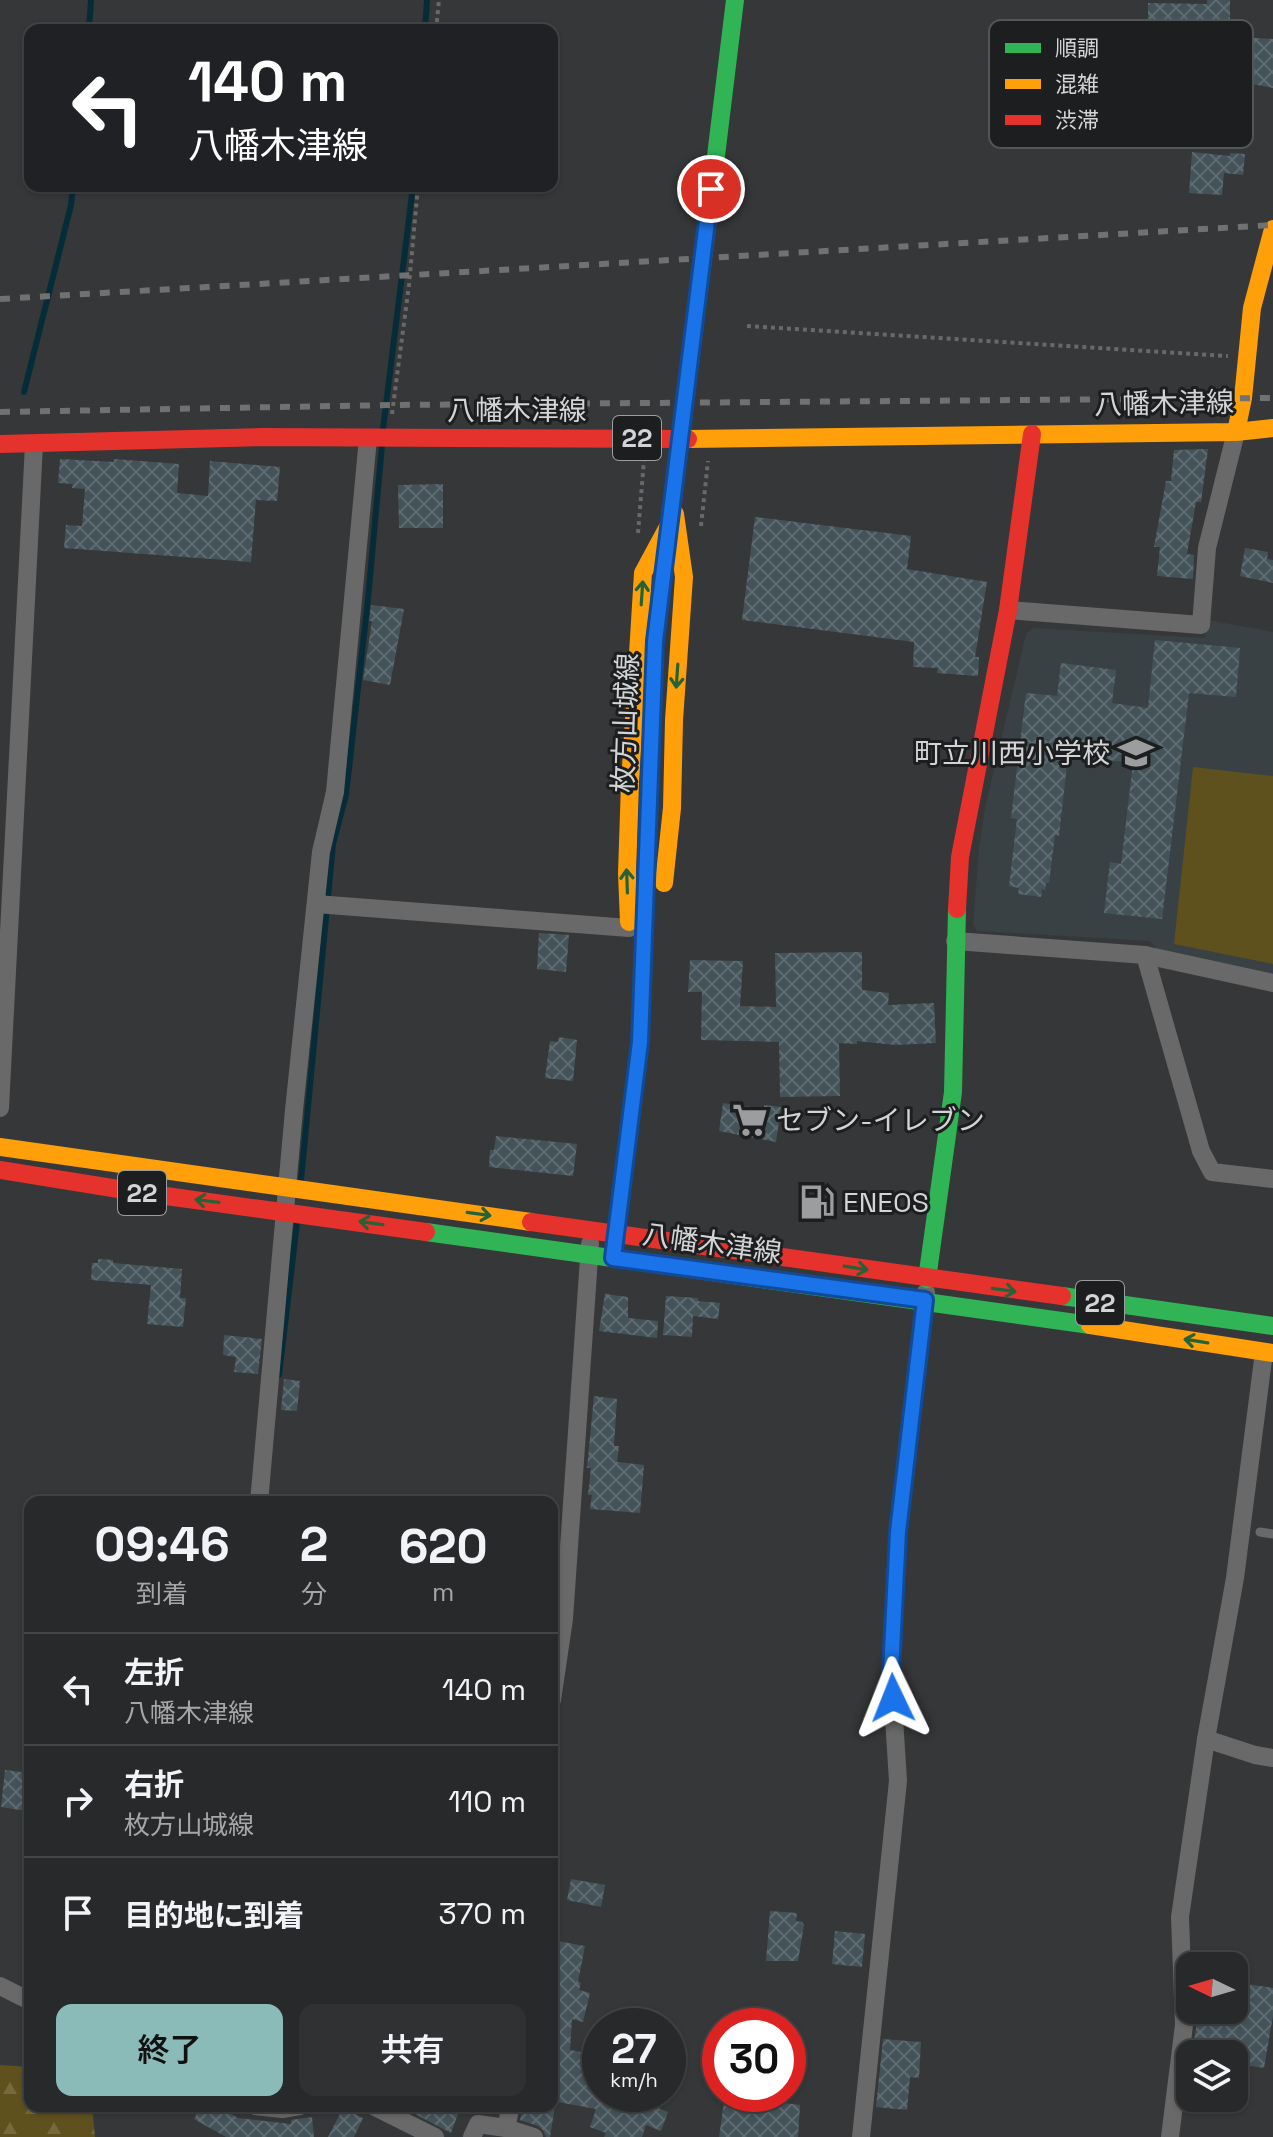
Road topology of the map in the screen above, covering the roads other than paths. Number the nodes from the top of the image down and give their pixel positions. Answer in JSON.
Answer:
{"nodes":[{"id":1,"x":735,"y":0,"type":"edge"},
{"id":2,"x":1273,"y":229,"type":"edge"},
{"id":3,"x":1273,"y":428,"type":"edge"},
{"id":4,"x":1236,"y":432,"type":"junction"},
{"id":5,"x":1032,"y":434,"type":"junction"},
{"id":6,"x":368,"y":438,"type":"junction"},
{"id":7,"x":683,"y":439,"type":"junction"},
{"id":8,"x":0,"y":444,"type":"edge"},
{"id":9,"x":34,"y":444,"type":"junction"},
{"id":10,"x":675,"y":515,"type":"junction"},
{"id":11,"x":1008,"y":610,"type":"junction"},
{"id":12,"x":316,"y":904,"type":"junction"},
{"id":13,"x":629,"y":928,"type":"junction"},
{"id":14,"x":955,"y":941,"type":"junction"},
{"id":15,"x":1145,"y":955,"type":"junction"},
{"id":16,"x":1273,"y":983,"type":"edge"},
{"id":17,"x":640,"y":1042,"type":"junction"},
{"id":18,"x":0,"y":1108,"type":"edge"},
{"id":19,"x":0,"y":1147,"type":"edge"},
{"id":20,"x":0,"y":1170,"type":"edge"},
{"id":21,"x":1273,"y":1179,"type":"edge"},
{"id":22,"x":286,"y":1187,"type":"junction"},
{"id":23,"x":284,"y":1211,"type":"junction"},
{"id":24,"x":591,"y":1230,"type":"junction"},
{"id":25,"x":616,"y":1233,"type":"junction"},
{"id":26,"x":589,"y":1254,"type":"junction"},
{"id":27,"x":613,"y":1258,"type":"junction"},
{"id":28,"x":927,"y":1279,"type":"junction"},
{"id":29,"x":925,"y":1300,"type":"junction"},
{"id":30,"x":1272,"y":1322,"type":"edge"},
{"id":31,"x":1268,"y":1352,"type":"edge"},
{"id":32,"x":260,"y":1496,"type":"edge"},
{"id":33,"x":1260,"y":1532,"type":"dead end"},
{"id":34,"x":1273,"y":1534,"type":"edge"},
{"id":35,"x":558,"y":1660,"type":"edge"},
{"id":36,"x":1206,"y":1739,"type":"junction"},
{"id":37,"x":1273,"y":1758,"type":"edge"},
{"id":38,"x":0,"y":1986,"type":"edge"},
{"id":39,"x":24,"y":1998,"type":"edge"},
{"id":40,"x":385,"y":2112,"type":"edge"},
{"id":41,"x":510,"y":2112,"type":"edge"},
{"id":42,"x":506,"y":2128,"type":"junction"},
{"id":43,"x":435,"y":2137,"type":"edge"},
{"id":44,"x":472,"y":2137,"type":"edge"},
{"id":45,"x":534,"y":2137,"type":"edge"},
{"id":46,"x":861,"y":2137,"type":"edge"},
{"id":47,"x":1170,"y":2137,"type":"edge"}],
"edges":[{"from":1,"to":17,"type":"main road","name":"枚方山城線","bridge":true},
{"from":2,"to":4,"type":"main road"},
{"from":3,"to":4,"type":"main road","name":"八幡木津線","number":"22"},
{"from":4,"to":5,"type":"main road","name":"八幡木津線","number":"22"},
{"from":4,"to":11,"type":"street"},
{"from":5,"to":7,"type":"main road","name":"八幡木津線","number":"22"},
{"from":5,"to":11,"type":"main road"},
{"from":6,"to":7,"type":"main road","name":"八幡木津線","number":"22"},
{"from":6,"to":9,"type":"main road","name":"八幡木津線","number":"22"},
{"from":6,"to":12,"type":"street"},
{"from":7,"to":10,"type":"main road"},
{"from":8,"to":9,"type":"main road","name":"八幡木津線","number":"22"},
{"from":9,"to":18,"type":"street"},
{"from":13,"to":10,"type":"main road","one_way":true},
{"from":10,"to":17,"type":"main road","one_way":true},
{"from":11,"to":14,"type":"main road"},
{"from":12,"to":13,"type":"street"},
{"from":12,"to":22,"type":"street"},
{"from":13,"to":17,"type":"main road"},
{"from":14,"to":15,"type":"street"},
{"from":14,"to":28,"type":"main road"},
{"from":15,"to":16,"type":"street"},
{"from":15,"to":21,"type":"street"},
{"from":17,"to":25,"type":"main road","name":"枚方山城線"},
{"from":19,"to":22,"type":"main road","name":"八幡木津線","number":"22"},
{"from":23,"to":20,"type":"main road","name":"八幡木津線","number":"22","one_way":true},
{"from":22,"to":23,"type":"street"},
{"from":22,"to":24,"type":"main road","name":"八幡木津線","number":"22","one_way":true},
{"from":26,"to":23,"type":"main road","name":"八幡木津線","number":"22","one_way":true},
{"from":23,"to":32,"type":"street"},
{"from":24,"to":25,"type":"main road","name":"八幡木津線","number":"22"},
{"from":24,"to":26,"type":"street"},
{"from":25,"to":27,"type":"main road","name":"枚方山城線"},
{"from":25,"to":28,"type":"main road","name":"八幡木津線","number":"22","one_way":true},
{"from":26,"to":27,"type":"main road","name":"八幡木津線","number":"22"},
{"from":26,"to":35,"type":"street"},
{"from":27,"to":29,"type":"main road","name":"八幡木津線","number":"22"},
{"from":28,"to":29,"type":"street"},
{"from":28,"to":30,"type":"main road","name":"八幡木津線","number":"22","one_way":true},
{"from":31,"to":29,"type":"main road","name":"八幡木津線","number":"22","one_way":true},
{"from":29,"to":46,"type":"street"},
{"from":31,"to":36,"type":"street"},
{"from":33,"to":34,"type":"lane"},
{"from":36,"to":37,"type":"street"},
{"from":36,"to":47,"type":"street"},
{"from":38,"to":39,"type":"street"},
{"from":40,"to":43,"type":"street"},
{"from":41,"to":42,"type":"street"},
{"from":42,"to":44,"type":"street"},
{"from":42,"to":45,"type":"street"}]}
